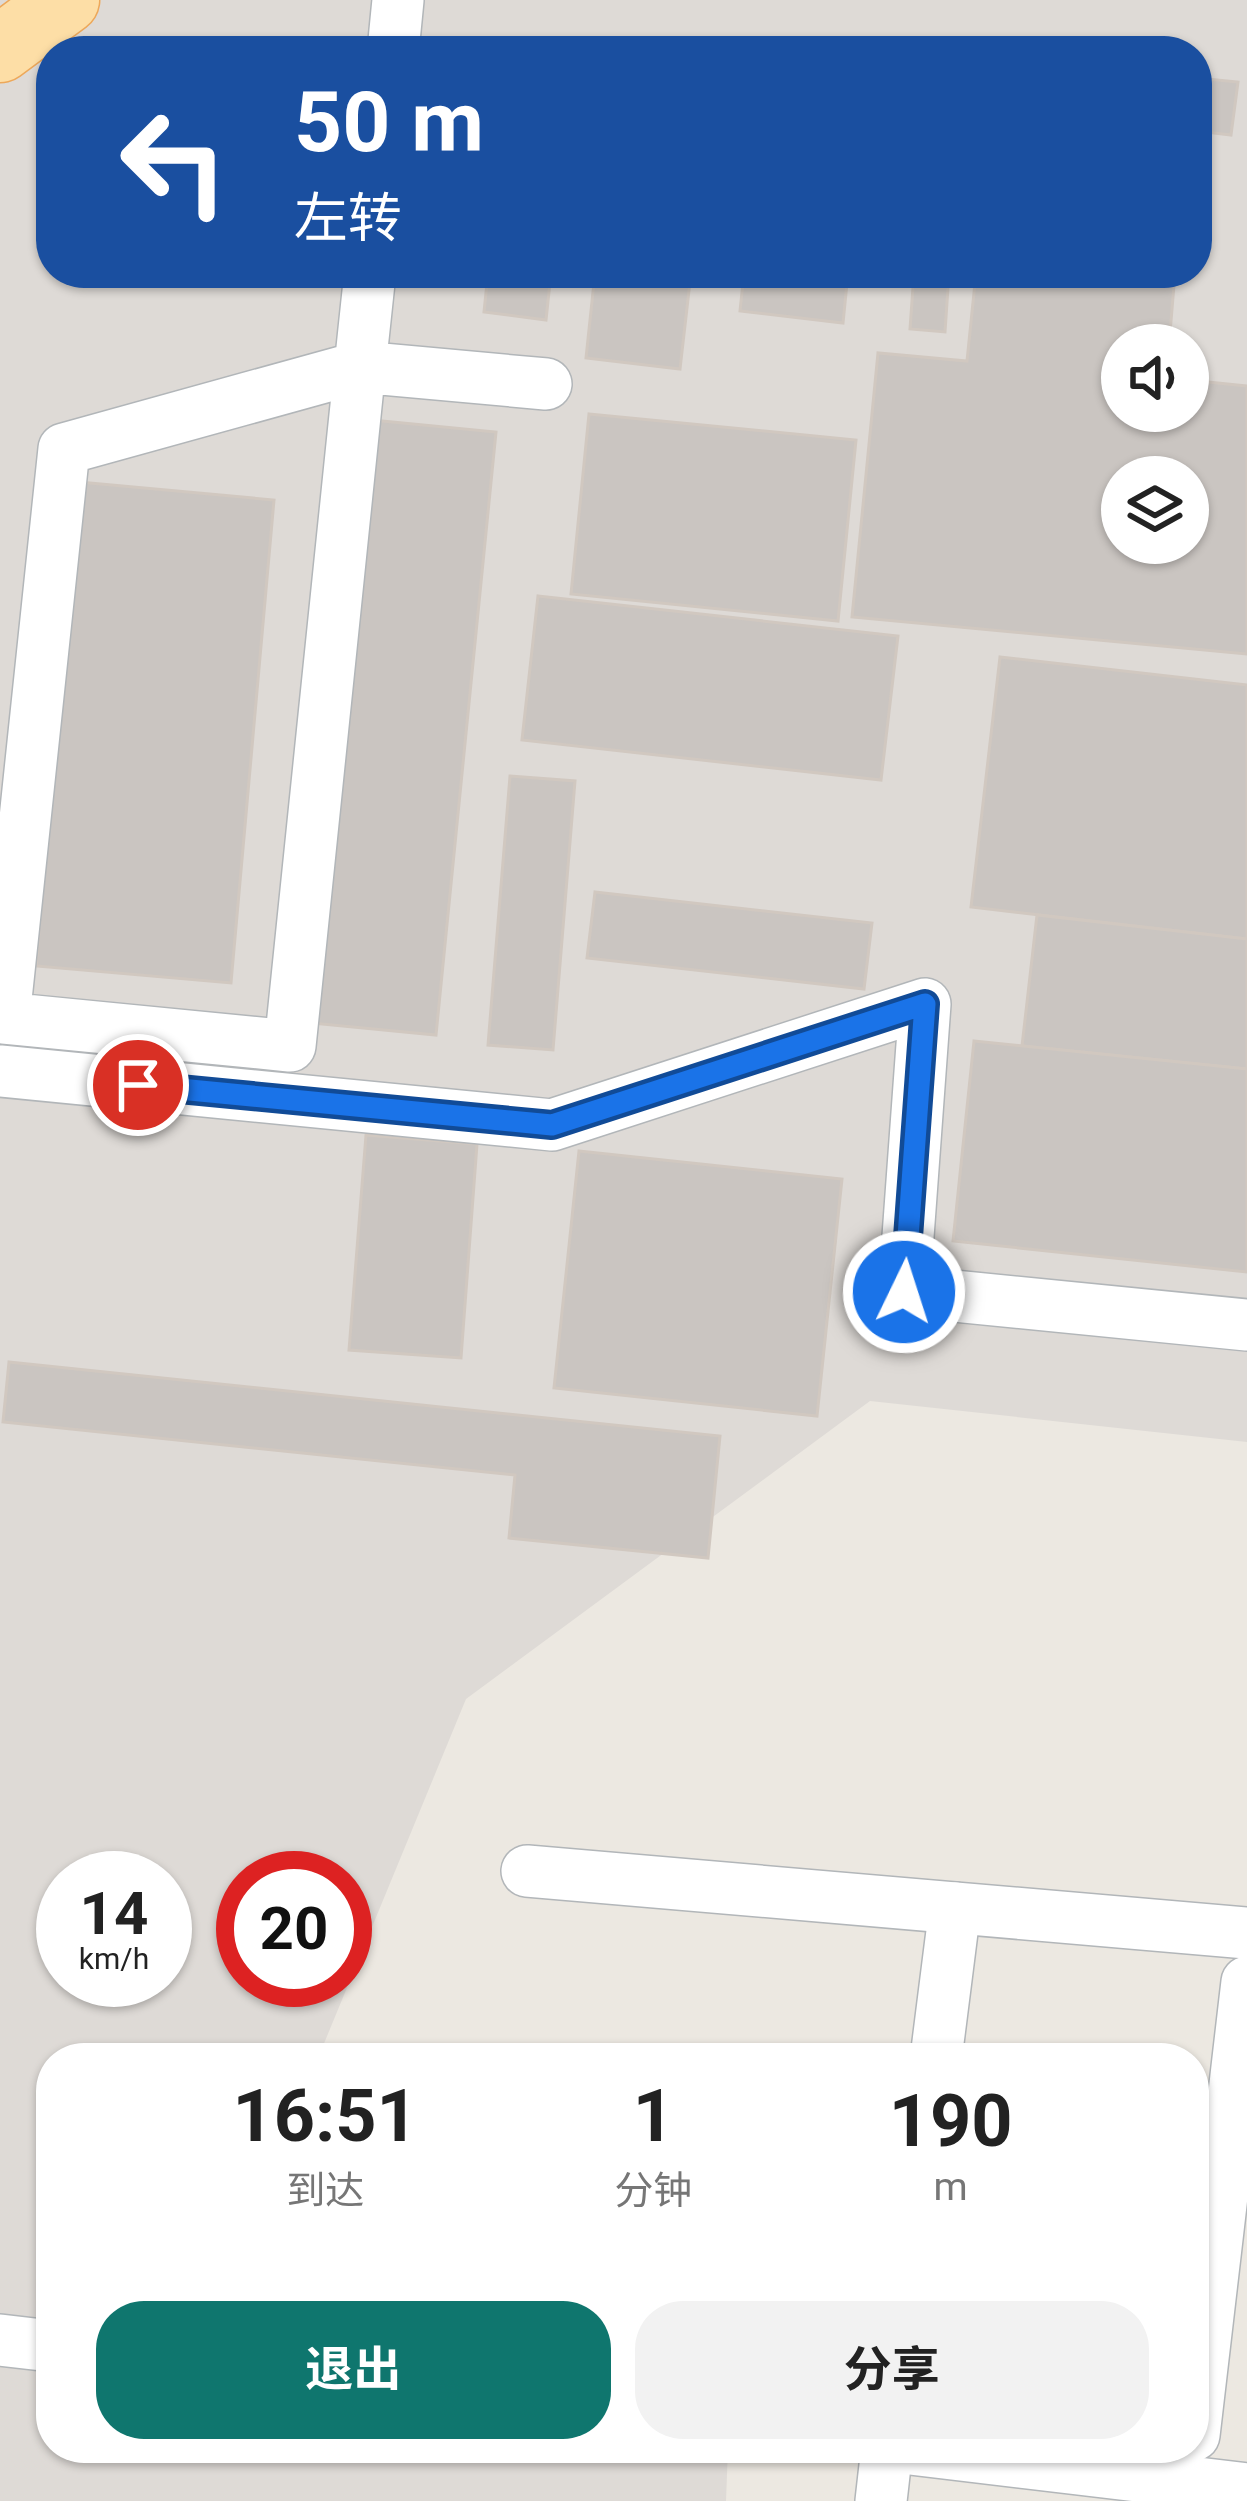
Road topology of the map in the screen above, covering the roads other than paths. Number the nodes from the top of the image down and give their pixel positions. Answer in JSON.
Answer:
{"nodes":[{"id":1,"x":45,"y":0,"type":"edge"},
{"id":2,"x":66,"y":0,"type":"edge"},
{"id":3,"x":398,"y":0,"type":"edge"},
{"id":4,"x":0,"y":9,"type":"edge"},
{"id":5,"x":394,"y":36,"type":"edge"},
{"id":6,"x":0,"y":49,"type":"edge"},
{"id":7,"x":368,"y":288,"type":"edge"},
{"id":8,"x":360,"y":367,"type":"junction"},
{"id":9,"x":546,"y":384,"type":"dead end"},
{"id":10,"x":0,"y":1071,"type":"edge"},
{"id":11,"x":1247,"y":1325,"type":"edge"},
{"id":12,"x":527,"y":1871,"type":"dead end"},
{"id":13,"x":955,"y":1908,"type":"junction"},
{"id":14,"x":1247,"y":1933,"type":"edge"},
{"id":15,"x":1247,"y":1982,"type":"edge"},
{"id":16,"x":938,"y":2043,"type":"edge"},
{"id":17,"x":1209,"y":2305,"type":"edge"},
{"id":18,"x":0,"y":2340,"type":"edge"},
{"id":19,"x":36,"y":2344,"type":"edge"},
{"id":20,"x":885,"y":2463,"type":"edge"},
{"id":21,"x":1129,"y":2463,"type":"edge"},
{"id":22,"x":1190,"y":2467,"type":"edge"},
{"id":23,"x":1247,"y":2489,"type":"edge"},
{"id":24,"x":881,"y":2501,"type":"edge"}],
"edges":[{"from":1,"to":4,"type":"main road"},
{"from":2,"to":6,"type":"main road"},
{"from":3,"to":5,"type":"street"},
{"from":7,"to":8,"type":"street"},
{"from":8,"to":8,"type":"street"},
{"from":8,"to":9,"type":"street"},
{"from":10,"to":11,"type":"street"},
{"from":12,"to":13,"type":"street"},
{"from":13,"to":14,"type":"street"},
{"from":13,"to":16,"type":"street"},
{"from":15,"to":17,"type":"street"},
{"from":18,"to":19,"type":"street"},
{"from":20,"to":24,"type":"street"},
{"from":21,"to":22,"type":"street"},
{"from":22,"to":23,"type":"street"}]}
